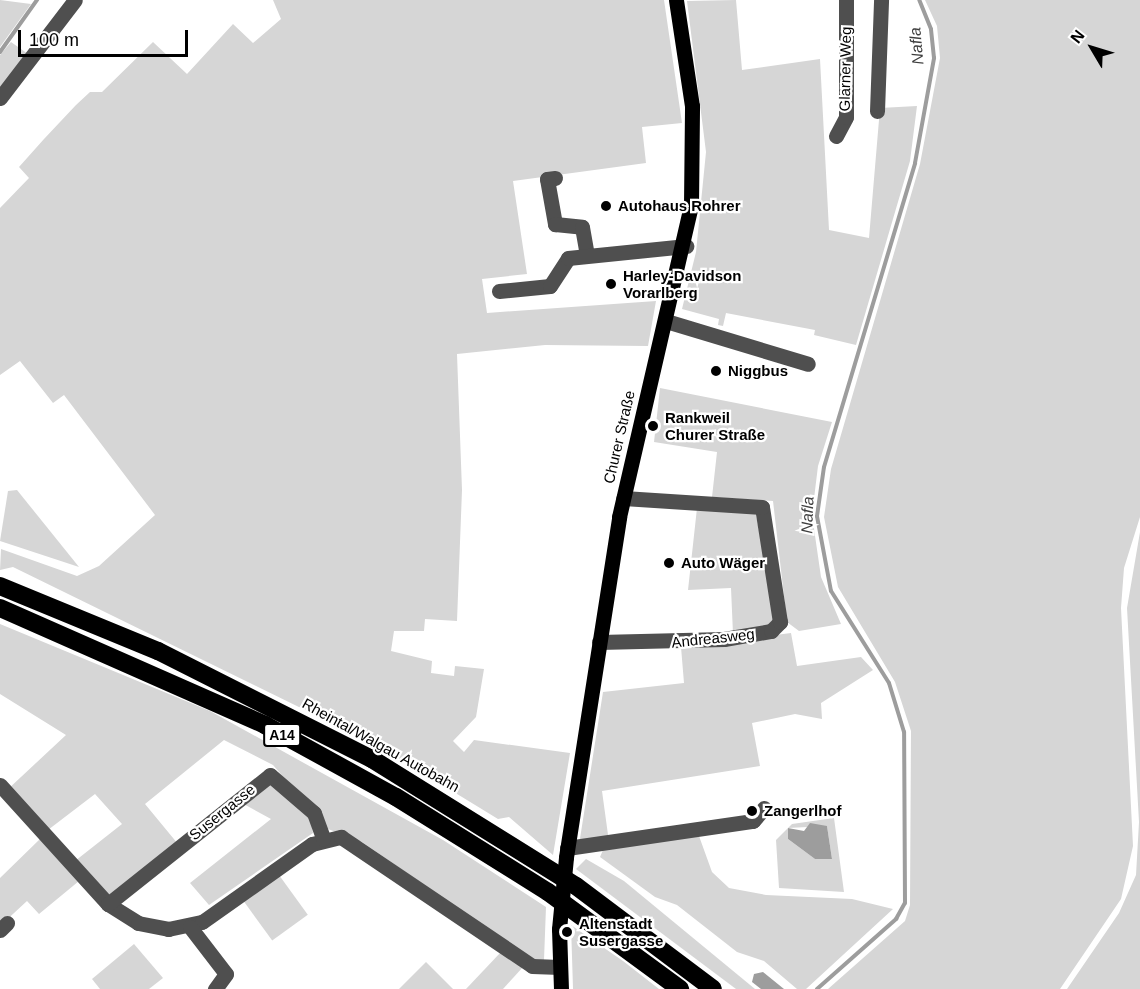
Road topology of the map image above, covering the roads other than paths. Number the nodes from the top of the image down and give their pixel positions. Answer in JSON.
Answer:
{"nodes":[{"id":1,"x":75,"y":0,"type":"edge"},
{"id":2,"x":676,"y":0,"type":"edge"},
{"id":3,"x":846,"y":0,"type":"edge"},
{"id":4,"x":881,"y":0,"type":"edge"},
{"id":5,"x":0,"y":98,"type":"edge"},
{"id":6,"x":877,"y":111,"type":"dead end"},
{"id":7,"x":836,"y":136,"type":"dead end"},
{"id":8,"x":555,"y":178,"type":"dead end"},
{"id":9,"x":686,"y":246,"type":"junction"},
{"id":10,"x":587,"y":256,"type":"junction"},
{"id":11,"x":499,"y":291,"type":"dead end"},
{"id":12,"x":666,"y":321,"type":"junction"},
{"id":13,"x":808,"y":364,"type":"dead end"},
{"id":14,"x":623,"y":498,"type":"junction"},
{"id":15,"x":0,"y":586,"type":"edge"},
{"id":16,"x":0,"y":608,"type":"edge"},
{"id":17,"x":599,"y":642,"type":"junction"},
{"id":18,"x":0,"y":785,"type":"edge"},
{"id":19,"x":764,"y":808,"type":"dead end"},
{"id":20,"x":323,"y":838,"type":"junction"},
{"id":21,"x":567,"y":848,"type":"junction"},
{"id":22,"x":562,"y":887,"type":"junction"},
{"id":23,"x":108,"y":904,"type":"junction"},
{"id":24,"x":190,"y":927,"type":"junction"},
{"id":25,"x":560,"y":967,"type":"junction"},
{"id":26,"x":215,"y":989,"type":"edge"},
{"id":27,"x":561,"y":989,"type":"edge"},
{"id":28,"x":680,"y":989,"type":"edge"},
{"id":29,"x":713,"y":989,"type":"edge"}],
"edges":[{"from":1,"to":5,"type":"street"},
{"from":2,"to":9,"type":"main road","name":"Churer Straße"},
{"from":3,"to":7,"type":"street","name":"Glarner Weg"},
{"from":4,"to":6,"type":"street"},
{"from":8,"to":10,"type":"street"},
{"from":9,"to":10,"type":"street"},
{"from":9,"to":12,"type":"main road","name":"Churer Straße"},
{"from":10,"to":11,"type":"street"},
{"from":12,"to":13,"type":"street"},
{"from":12,"to":14,"type":"main road","name":"Churer Straße"},
{"from":14,"to":17,"type":"main road","name":"Churer Straße"},
{"from":14,"to":17,"type":"street","name":"Andreasweg"},
{"from":15,"to":22,"type":"highway","name":"Rheintal/Walgau Autobahn","number":"A14"},
{"from":16,"to":22,"type":"highway","name":"Rheintal/Walgau Autobahn","number":"A14"},
{"from":17,"to":21,"type":"main road","name":"Churer Straße"},
{"from":18,"to":23,"type":"street"},
{"from":19,"to":21,"type":"street"},
{"from":20,"to":23,"type":"street","name":"Susergasse"},
{"from":20,"to":24,"type":"street"},
{"from":20,"to":25,"type":"street"},
{"from":21,"to":22,"type":"main road","name":"Churer Straße"},
{"from":22,"to":25,"type":"main road","name":"Churer Straße"},
{"from":22,"to":28,"type":"highway","name":"Rheintal/Walgau Autobahn","number":"A14"},
{"from":22,"to":29,"type":"highway","name":"Rheintal/Walgau Autobahn","number":"A14"},
{"from":23,"to":24,"type":"street"},
{"from":24,"to":26,"type":"street"},
{"from":25,"to":27,"type":"main road","name":"Churer Straße"}]}
